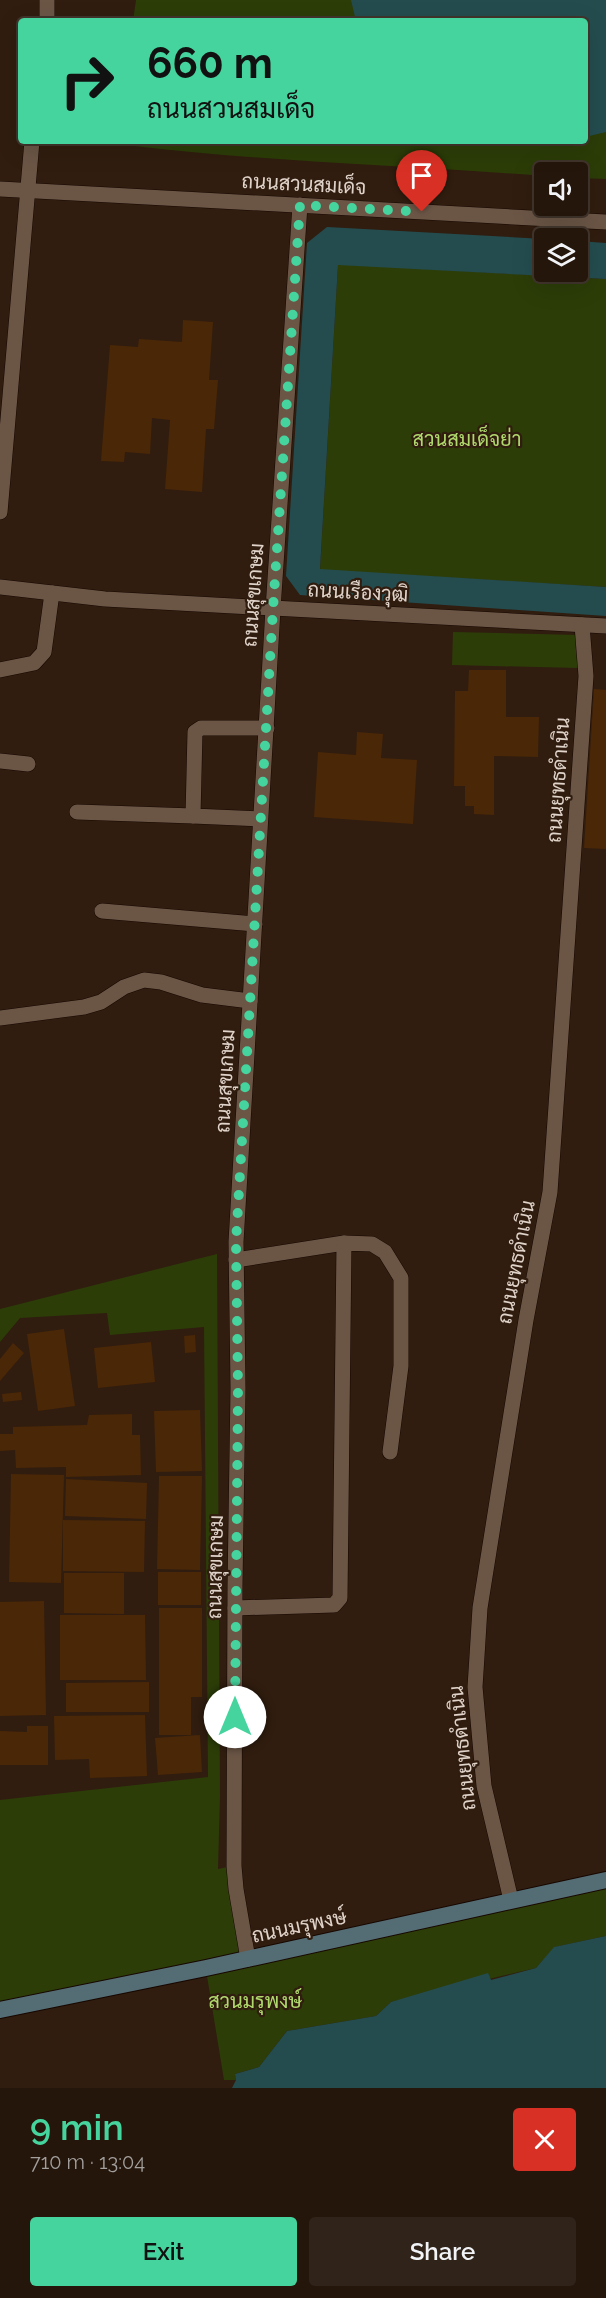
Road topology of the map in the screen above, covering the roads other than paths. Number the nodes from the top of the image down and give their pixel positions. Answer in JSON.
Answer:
{"nodes":[{"id":1,"x":47,"y":0,"type":"edge"},
{"id":2,"x":47,"y":18,"type":"edge"},
{"id":3,"x":32,"y":144,"type":"edge"},
{"id":4,"x":0,"y":189,"type":"edge"},
{"id":5,"x":28,"y":190,"type":"junction"},
{"id":6,"x":300,"y":205,"type":"junction"},
{"id":7,"x":606,"y":222,"type":"edge"},
{"id":8,"x":0,"y":512,"type":"edge"},
{"id":9,"x":0,"y":587,"type":"edge"},
{"id":10,"x":52,"y":593,"type":"junction"},
{"id":11,"x":273,"y":609,"type":"junction"},
{"id":12,"x":582,"y":625,"type":"junction"},
{"id":13,"x":606,"y":626,"type":"edge"},
{"id":14,"x":0,"y":670,"type":"edge"},
{"id":15,"x":267,"y":728,"type":"junction"},
{"id":16,"x":0,"y":761,"type":"edge"},
{"id":17,"x":28,"y":764,"type":"dead end"},
{"id":18,"x":77,"y":812,"type":"dead end"},
{"id":19,"x":193,"y":816,"type":"junction"},
{"id":20,"x":260,"y":819,"type":"junction"},
{"id":21,"x":102,"y":911,"type":"dead end"},
{"id":22,"x":255,"y":924,"type":"junction"},
{"id":23,"x":250,"y":1001,"type":"junction"},
{"id":24,"x":0,"y":1018,"type":"edge"},
{"id":25,"x":344,"y":1243,"type":"junction"},
{"id":26,"x":236,"y":1260,"type":"junction"},
{"id":27,"x":390,"y":1452,"type":"dead end"},
{"id":28,"x":235,"y":1608,"type":"junction"},
{"id":29,"x":606,"y":1880,"type":"edge"},
{"id":30,"x":511,"y":1900,"type":"junction"},
{"id":31,"x":248,"y":1959,"type":"junction"},
{"id":32,"x":0,"y":2010,"type":"edge"}],
"edges":[{"from":1,"to":2,"type":"street"},
{"from":3,"to":5,"type":"street"},
{"from":4,"to":5,"type":"street","name":"ถนนสวนสมเด็จ"},
{"from":5,"to":6,"type":"street","name":"ถนนสวนสมเด็จ"},
{"from":5,"to":8,"type":"street"},
{"from":6,"to":7,"type":"street","name":"ถนนสวนสมเด็จ"},
{"from":6,"to":11,"type":"street","name":"ถนนสุขเกษม"},
{"from":9,"to":10,"type":"street","name":"ถนนเรืองวุฒิ"},
{"from":10,"to":11,"type":"street","name":"ถนนเรืองวุฒิ"},
{"from":10,"to":14,"type":"street"},
{"from":11,"to":12,"type":"street","name":"ถนนเรืองวุฒิ"},
{"from":11,"to":15,"type":"street","name":"ถนนสุขเกษม"},
{"from":12,"to":13,"type":"street","name":"ถนนเรืองวุฒิ"},
{"from":12,"to":30,"type":"street","name":"ถนนยุทธดำเนิน"},
{"from":15,"to":19,"type":"street"},
{"from":15,"to":20,"type":"street","name":"ถนนสุขเกษม"},
{"from":16,"to":17,"type":"street"},
{"from":18,"to":19,"type":"street"},
{"from":19,"to":20,"type":"street"},
{"from":20,"to":22,"type":"street","name":"ถนนสุขเกษม"},
{"from":21,"to":22,"type":"street"},
{"from":22,"to":23,"type":"street","name":"ถนนสุขเกษม"},
{"from":23,"to":24,"type":"street"},
{"from":23,"to":26,"type":"street","name":"ถนนสุขเกษม"},
{"from":25,"to":26,"type":"street"},
{"from":25,"to":27,"type":"street"},
{"from":25,"to":28,"type":"street"},
{"from":26,"to":28,"type":"street","name":"ถนนสุขเกษม"},
{"from":28,"to":31,"type":"street","name":"ถนนสุขเกษม"},
{"from":29,"to":30,"type":"main road","name":"ถนนมรุพงษ์"},
{"from":30,"to":31,"type":"main road","name":"ถนนมรุพงษ์"},
{"from":31,"to":32,"type":"main road","name":"ถนนมรุพงษ์"}]}
